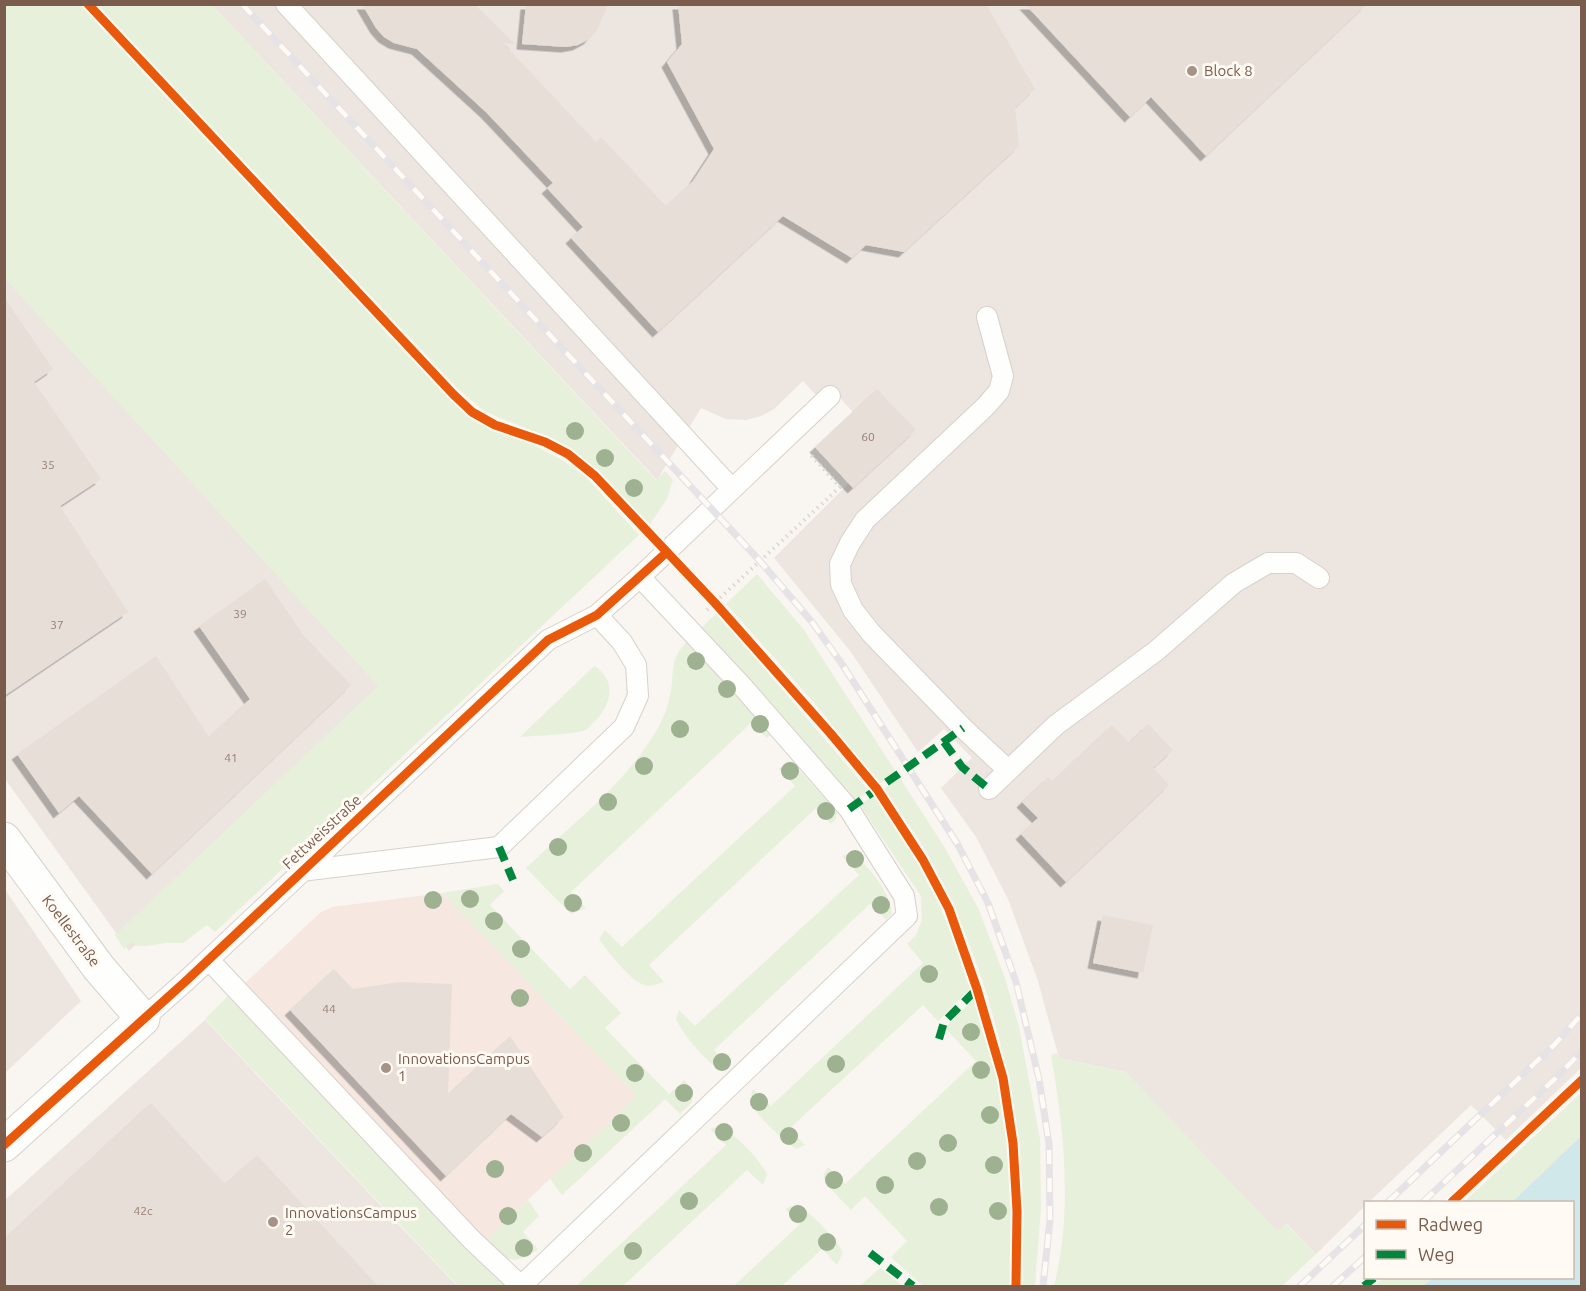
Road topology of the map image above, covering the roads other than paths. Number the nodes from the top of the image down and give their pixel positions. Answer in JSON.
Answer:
{"nodes":[{"id":1,"x":286,"y":4,"type":"edge"},
{"id":2,"x":987,"y":317,"type":"dead end"},
{"id":3,"x":830,"y":396,"type":"dead end"},
{"id":4,"x":732,"y":489,"type":"junction"},
{"id":5,"x":640,"y":578,"type":"junction"},
{"id":6,"x":1319,"y":578,"type":"dead end"},
{"id":7,"x":597,"y":615,"type":"junction"},
{"id":8,"x":1008,"y":770,"type":"junction"},
{"id":9,"x":989,"y":789,"type":"dead end"},
{"id":10,"x":4,"y":839,"type":"edge"},
{"id":11,"x":301,"y":872,"type":"junction"},
{"id":12,"x":209,"y":960,"type":"junction"},
{"id":13,"x":143,"y":1019,"type":"junction"},
{"id":14,"x":4,"y":1145,"type":"edge"},
{"id":15,"x":521,"y":1286,"type":"edge"}],
"edges":[{"from":1,"to":4,"type":"lane"},
{"from":2,"to":8,"type":"lane"},
{"from":3,"to":4,"type":"lane","name":"Fettweisstraße"},
{"from":4,"to":5,"type":"lane","name":"Fettweisstraße"},
{"from":5,"to":7,"type":"lane","name":"Fettweisstraße"},
{"from":5,"to":15,"type":"lane"},
{"from":6,"to":8,"type":"lane"},
{"from":7,"to":11,"type":"lane","name":"Fettweisstraße"},
{"from":7,"to":11,"type":"lane","name":"Fettweisstraße"},
{"from":8,"to":9,"type":"lane"},
{"from":10,"to":13,"type":"street","name":"Koellestraße"},
{"from":11,"to":12,"type":"lane","name":"Fettweisstraße"},
{"from":12,"to":13,"type":"lane","name":"Fettweisstraße"},
{"from":12,"to":15,"type":"lane"},
{"from":13,"to":14,"type":"street","name":"Fettweisstraße"}]}
